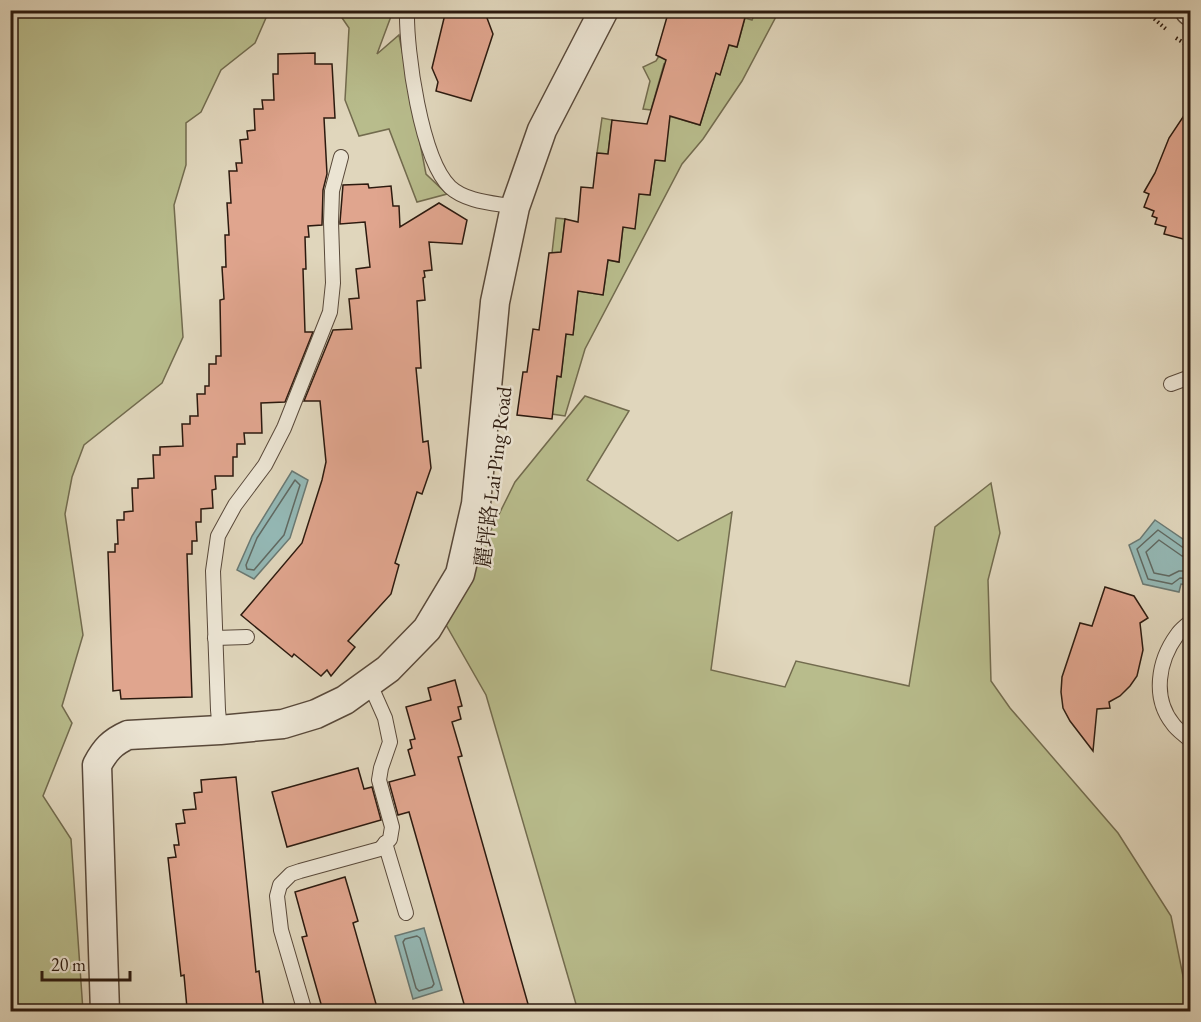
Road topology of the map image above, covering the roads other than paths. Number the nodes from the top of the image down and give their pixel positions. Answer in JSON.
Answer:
{"nodes":[{"id":1,"x":407,"y":10,"type":"edge"},
{"id":2,"x":604,"y":10,"type":"edge"},
{"id":3,"x":341,"y":157,"type":"dead end"},
{"id":4,"x":515,"y":207,"type":"junction"},
{"id":5,"x":1191,"y":377,"type":"edge"},
{"id":6,"x":1171,"y":384,"type":"dead end"},
{"id":7,"x":1191,"y":622,"type":"edge"},
{"id":8,"x":247,"y":637,"type":"dead end"},
{"id":9,"x":215,"y":638,"type":"junction"},
{"id":10,"x":369,"y":682,"type":"junction"},
{"id":11,"x":219,"y":720,"type":"junction"},
{"id":12,"x":1191,"y":740,"type":"edge"},
{"id":13,"x":385,"y":843,"type":"junction"},
{"id":14,"x":406,"y":913,"type":"dead end"},
{"id":15,"x":105,"y":1010,"type":"edge"},
{"id":16,"x":305,"y":1011,"type":"edge"}],
"edges":[{"from":1,"to":4,"type":"lane"},
{"from":2,"to":4,"type":"street","name":"麗坪路 Lai Ping Road"},
{"from":3,"to":9,"type":"lane"},
{"from":4,"to":10,"type":"street","name":"麗坪路 Lai Ping Road"},
{"from":5,"to":6,"type":"lane"},
{"from":7,"to":12,"type":"lane"},
{"from":8,"to":9,"type":"lane"},
{"from":9,"to":11,"type":"lane"},
{"from":10,"to":11,"type":"street","name":"麗坪路 Lai Ping Road"},
{"from":10,"to":13,"type":"lane"},
{"from":11,"to":15,"type":"street","name":"麗坪路 Lai Ping Road"},
{"from":13,"to":14,"type":"lane"},
{"from":13,"to":16,"type":"lane"}]}
